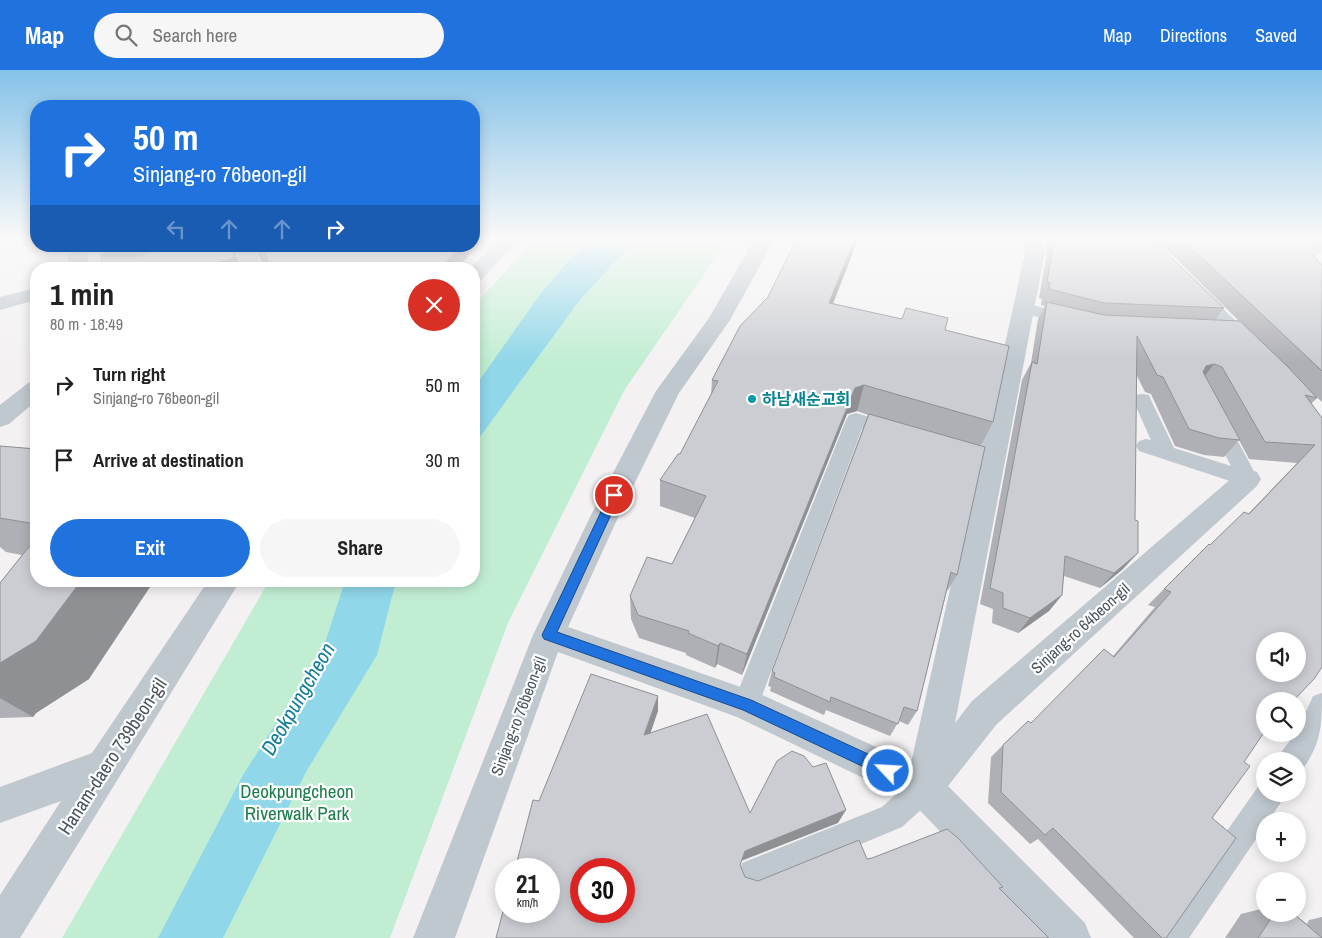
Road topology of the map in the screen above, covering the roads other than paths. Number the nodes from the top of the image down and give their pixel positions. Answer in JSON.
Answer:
{"nodes":[{"id":1,"x":741,"y":281,"type":"edge"},
{"id":2,"x":1029,"y":281,"type":"edge"},
{"id":3,"x":1182,"y":281,"type":"edge"},
{"id":4,"x":30,"y":296,"type":"edge"},
{"id":5,"x":0,"y":304,"type":"edge"},
{"id":6,"x":1024,"y":308,"type":"junction"},
{"id":7,"x":1085,"y":324,"type":"edge"},
{"id":8,"x":1206,"y":331,"type":"edge"},
{"id":9,"x":1234,"y":332,"type":"junction"},
{"id":10,"x":1262,"y":358,"type":"edge"},
{"id":11,"x":30,"y":394,"type":"edge"},
{"id":12,"x":1142,"y":400,"type":"dead end"},
{"id":13,"x":1209,"y":405,"type":"edge"},
{"id":14,"x":0,"y":418,"type":"edge"},
{"id":15,"x":910,"y":436,"type":"edge"},
{"id":16,"x":1146,"y":446,"type":"dead end"},
{"id":17,"x":1166,"y":453,"type":"junction"},
{"id":18,"x":1248,"y":479,"type":"junction"},
{"id":19,"x":222,"y":587,"type":"edge"},
{"id":20,"x":549,"y":635,"type":"junction"},
{"id":21,"x":746,"y":704,"type":"junction"},
{"id":22,"x":1322,"y":705,"type":"edge"},
{"id":23,"x":1299,"y":752,"type":"edge"},
{"id":24,"x":104,"y":767,"type":"junction"},
{"id":25,"x":924,"y":788,"type":"junction"},
{"id":26,"x":1264,"y":802,"type":"edge"},
{"id":27,"x":0,"y":805,"type":"edge"},
{"id":28,"x":753,"y":874,"type":"dead end"},
{"id":29,"x":0,"y":932,"type":"edge"},
{"id":30,"x":434,"y":938,"type":"edge"},
{"id":31,"x":1070,"y":938,"type":"edge"},
{"id":32,"x":1170,"y":938,"type":"edge"}],
"edges":[{"from":1,"to":20,"type":"street","name":"Sinjang-ro 76beon-gil"},
{"from":2,"to":6,"type":"street"},
{"from":3,"to":9,"type":"street"},
{"from":4,"to":5,"type":"street"},
{"from":6,"to":7,"type":"lane"},
{"from":6,"to":25,"type":"street"},
{"from":8,"to":9,"type":"lane"},
{"from":9,"to":10,"type":"street"},
{"from":11,"to":14,"type":"street"},
{"from":12,"to":17,"type":"lane"},
{"from":13,"to":18,"type":"lane"},
{"from":15,"to":21,"type":"lane"},
{"from":16,"to":17,"type":"lane"},
{"from":17,"to":18,"type":"lane"},
{"from":18,"to":25,"type":"street","name":"Sinjang-ro 64beon-gil"},
{"from":19,"to":24,"type":"street","name":"Hanam-daero 739beon-gil"},
{"from":20,"to":21,"type":"street"},
{"from":20,"to":30,"type":"street","name":"Sinjang-ro 76beon-gil"},
{"from":21,"to":25,"type":"street"},
{"from":22,"to":23,"type":"lane"},
{"from":24,"to":27,"type":"street"},
{"from":24,"to":29,"type":"street","name":"Hanam-daero 739beon-gil"},
{"from":25,"to":28,"type":"lane","name":"Sinjang-ro 64beon-gil"},
{"from":25,"to":31,"type":"street"},
{"from":26,"to":32,"type":"lane"}]}
